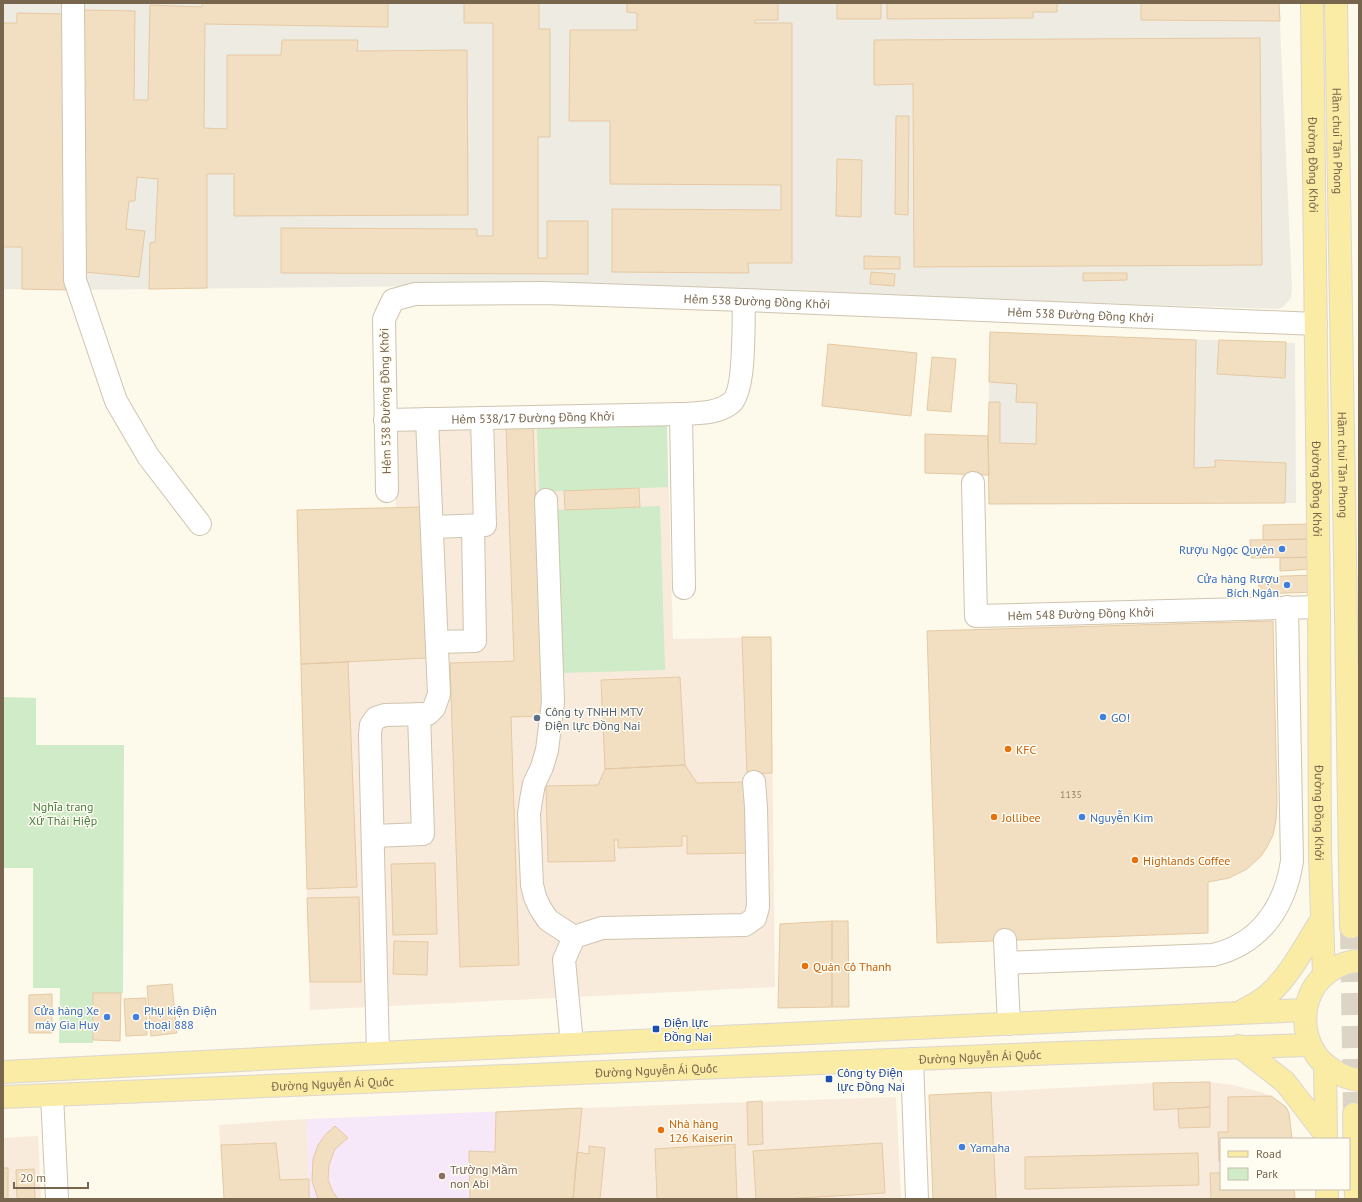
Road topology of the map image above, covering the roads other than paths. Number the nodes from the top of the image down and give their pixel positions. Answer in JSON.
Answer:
{"nodes":[{"id":1,"x":73,"y":3,"type":"edge"},
{"id":2,"x":1312,"y":3,"type":"edge"},
{"id":3,"x":1336,"y":3,"type":"edge"},
{"id":4,"x":744,"y":300,"type":"junction"},
{"id":5,"x":1316,"y":324,"type":"junction"},
{"id":6,"x":680,"y":414,"type":"junction"},
{"id":7,"x":482,"y":418,"type":"junction"},
{"id":8,"x":427,"y":419,"type":"junction"},
{"id":9,"x":386,"y":420,"type":"junction"},
{"id":10,"x":973,"y":483,"type":"dead end"},
{"id":11,"x":387,"y":491,"type":"dead end"},
{"id":12,"x":546,"y":500,"type":"dead end"},
{"id":13,"x":200,"y":524,"type":"dead end"},
{"id":14,"x":473,"y":526,"type":"junction"},
{"id":15,"x":432,"y":527,"type":"junction"},
{"id":16,"x":684,"y":588,"type":"dead end"},
{"id":17,"x":1319,"y":607,"type":"junction"},
{"id":18,"x":1287,"y":608,"type":"junction"},
{"id":19,"x":437,"y":642,"type":"junction"},
{"id":20,"x":419,"y":714,"type":"junction"},
{"id":21,"x":754,"y":782,"type":"dead end"},
{"id":22,"x":373,"y":836,"type":"junction"},
{"id":23,"x":1322,"y":919,"type":"junction"},
{"id":24,"x":1351,"y":926,"type":"tunnel mouth"},
{"id":25,"x":574,"y":937,"type":"junction"},
{"id":26,"x":1005,"y":940,"type":"dead end"},
{"id":27,"x":1359,"y":961,"type":"edge"},
{"id":28,"x":1006,"y":963,"type":"junction"},
{"id":29,"x":1324,"y":975,"type":"junction"},
{"id":30,"x":1305,"y":1010,"type":"junction"},
{"id":31,"x":1238,"y":1014,"type":"junction"},
{"id":32,"x":1009,"y":1024,"type":"junction"},
{"id":33,"x":572,"y":1044,"type":"junction"},
{"id":34,"x":1310,"y":1045,"type":"junction"},
{"id":35,"x":1239,"y":1046,"type":"junction"},
{"id":36,"x":378,"y":1053,"type":"junction"},
{"id":37,"x":912,"y":1059,"type":"junction"},
{"id":38,"x":1325,"y":1065,"type":"junction"},
{"id":39,"x":3,"y":1072,"type":"edge"},
{"id":40,"x":1359,"y":1080,"type":"edge"},
{"id":41,"x":52,"y":1095,"type":"junction"},
{"id":42,"x":3,"y":1097,"type":"edge"},
{"id":43,"x":1354,"y":1114,"type":"tunnel mouth"},
{"id":44,"x":1326,"y":1137,"type":"edge"},
{"id":45,"x":57,"y":1199,"type":"edge"},
{"id":46,"x":917,"y":1199,"type":"edge"},
{"id":47,"x":1356,"y":1199,"type":"edge"}],
"edges":[{"from":1,"to":13,"type":"street"},
{"from":2,"to":5,"type":"main road","name":"Đường Đồng Khởi"},
{"from":3,"to":24,"type":"main road","name":"Hầm chui Tân Phong"},
{"from":4,"to":5,"type":"street","name":"Hẻm 538 Đường Đồng Khởi"},
{"from":4,"to":6,"type":"street","name":"Hẻm 538/17 Đường Đồng Khởi"},
{"from":4,"to":9,"type":"street","name":"Hẻm 538 Đường Đồng Khởi"},
{"from":5,"to":17,"type":"main road","name":"Đường Đồng Khởi"},
{"from":6,"to":7,"type":"street","name":"Hẻm 538/17 Đường Đồng Khởi"},
{"from":6,"to":16,"type":"street"},
{"from":7,"to":8,"type":"street","name":"Hẻm 538/17 Đường Đồng Khởi"},
{"from":7,"to":14,"type":"street"},
{"from":8,"to":9,"type":"street","name":"Hẻm 538/17 Đường Đồng Khởi"},
{"from":8,"to":15,"type":"street"},
{"from":9,"to":11,"type":"street","name":"Hẻm 538 Đường Đồng Khởi"},
{"from":10,"to":18,"type":"street","name":"Hẻm 548 Đường Đồng Khởi"},
{"from":12,"to":25,"type":"street"},
{"from":14,"to":15,"type":"street"},
{"from":14,"to":19,"type":"street"},
{"from":15,"to":19,"type":"street"},
{"from":17,"to":18,"type":"street","name":"Hẻm 548 Đường Đồng Khởi"},
{"from":17,"to":23,"type":"main road","name":"Đường Đồng Khởi"},
{"from":18,"to":28,"type":"street"},
{"from":19,"to":20,"type":"street"},
{"from":20,"to":22,"type":"street"},
{"from":20,"to":22,"type":"street"},
{"from":21,"to":25,"type":"street"},
{"from":22,"to":36,"type":"street"},
{"from":23,"to":29,"type":"main road","name":"Đường Đồng Khởi"},
{"from":23,"to":31,"type":"main road"},
{"from":25,"to":33,"type":"street"},
{"from":26,"to":28,"type":"street"},
{"from":27,"to":29,"type":"main road"},
{"from":28,"to":32,"type":"street"},
{"from":29,"to":30,"type":"main road"},
{"from":30,"to":31,"type":"main road"},
{"from":30,"to":34,"type":"main road"},
{"from":31,"to":32,"type":"main road"},
{"from":32,"to":33,"type":"main road"},
{"from":33,"to":36,"type":"main road"},
{"from":34,"to":35,"type":"main road","name":"Đường Nguyễn Ái Quốc"},
{"from":34,"to":38,"type":"main road"},
{"from":35,"to":37,"type":"main road","name":"Đường Nguyễn Ái Quốc"},
{"from":35,"to":44,"type":"main road"},
{"from":36,"to":39,"type":"main road"},
{"from":37,"to":41,"type":"main road","name":"Đường Nguyễn Ái Quốc"},
{"from":37,"to":46,"type":"street"},
{"from":38,"to":40,"type":"main road"},
{"from":38,"to":44,"type":"main road"},
{"from":41,"to":42,"type":"main road","name":"Đường Nguyễn Ái Quốc"},
{"from":41,"to":45,"type":"street"},
{"from":43,"to":47,"type":"main road"}]}
